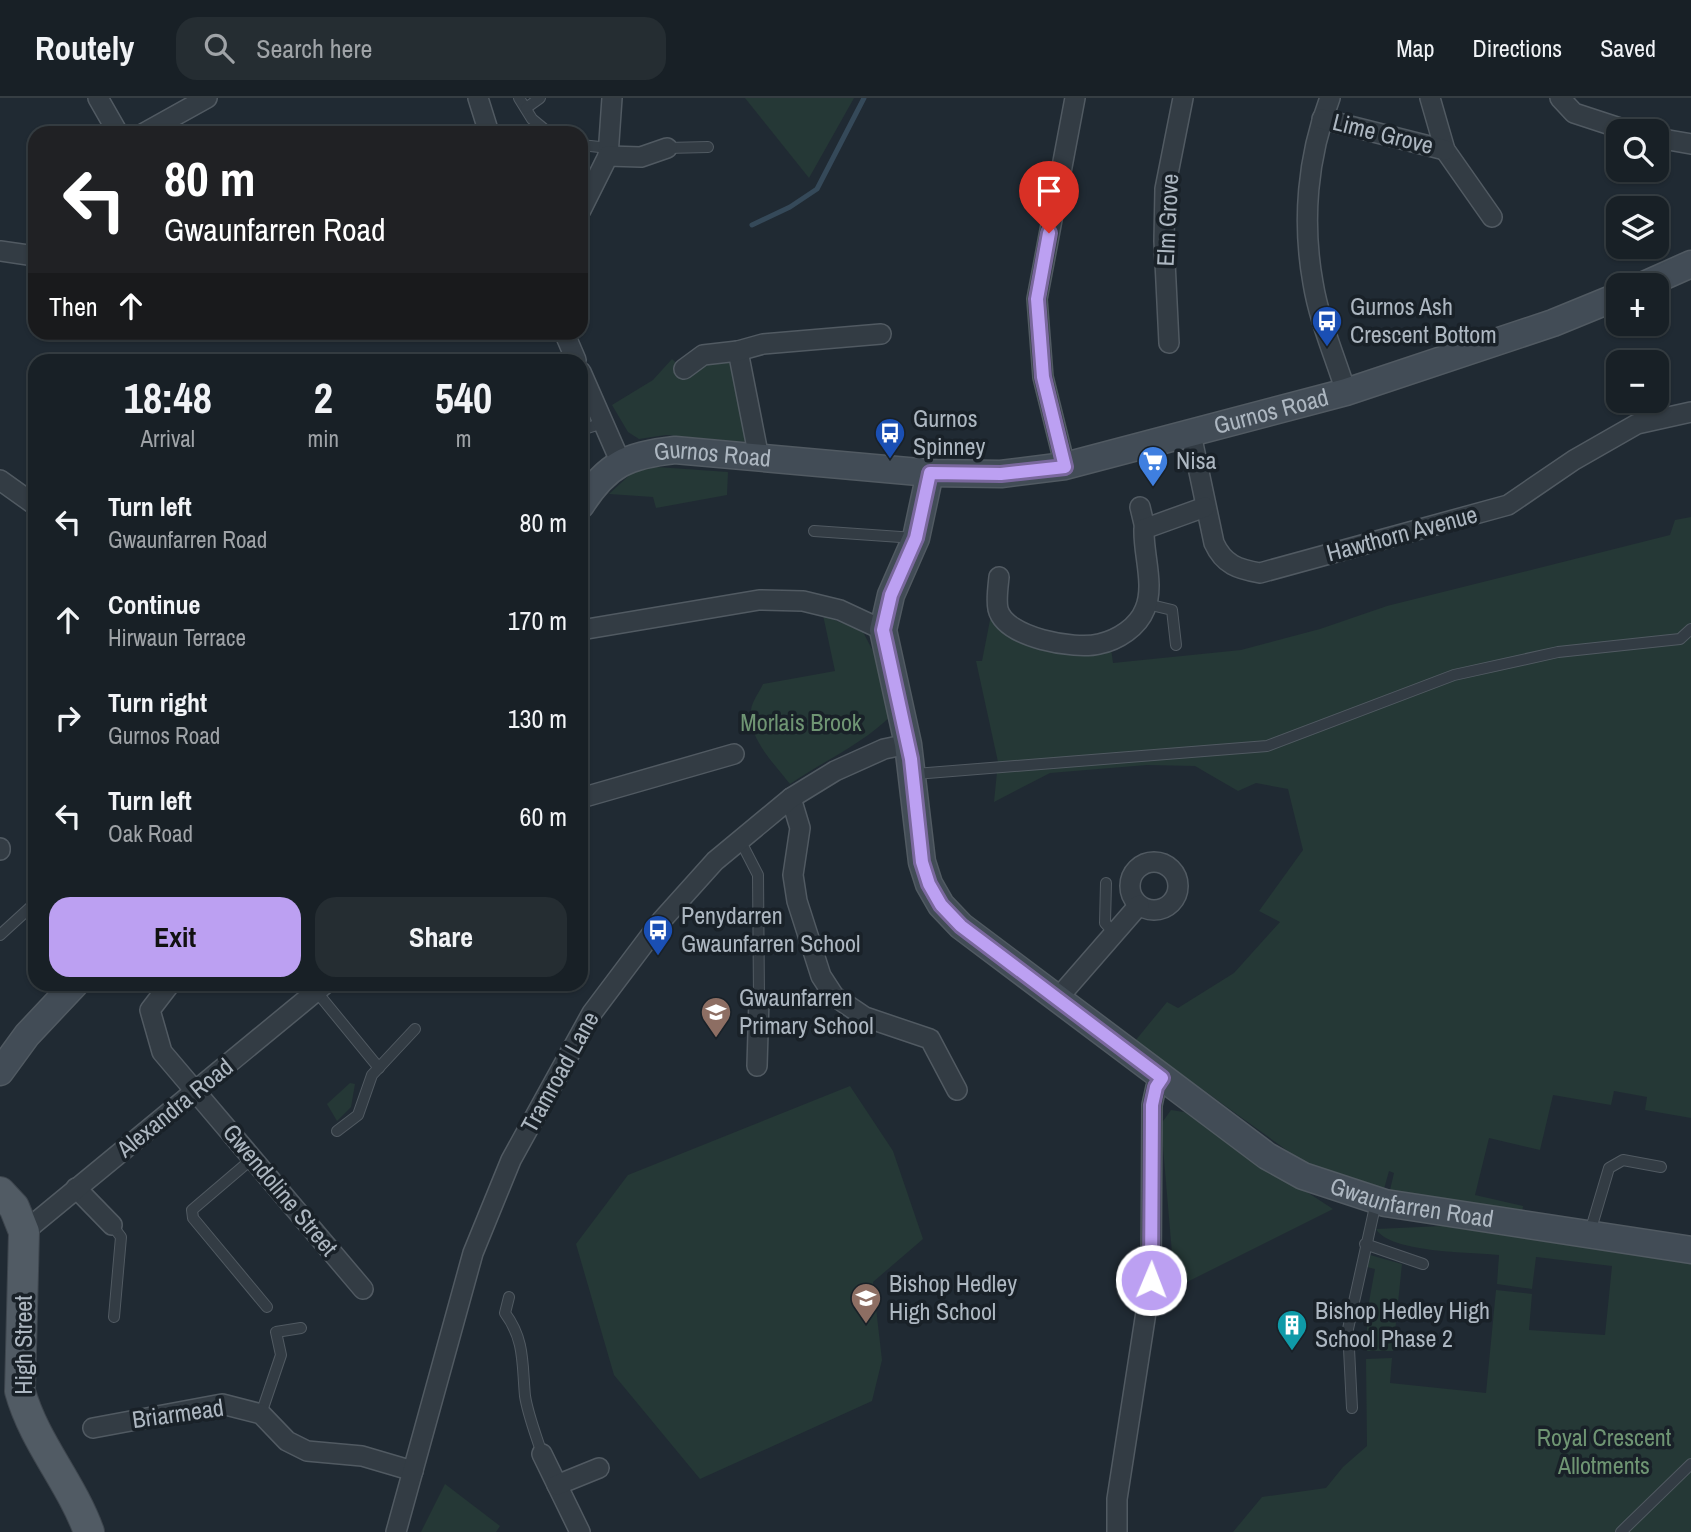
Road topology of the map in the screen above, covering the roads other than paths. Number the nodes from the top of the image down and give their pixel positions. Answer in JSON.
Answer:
{"nodes":[{"id":1,"x":98,"y":98,"type":"edge"},
{"id":2,"x":207,"y":98,"type":"edge"},
{"id":3,"x":478,"y":98,"type":"edge"},
{"id":4,"x":519,"y":98,"type":"edge"},
{"id":5,"x":540,"y":98,"type":"edge"},
{"id":6,"x":612,"y":98,"type":"edge"},
{"id":7,"x":1075,"y":98,"type":"edge"},
{"id":8,"x":1183,"y":98,"type":"edge"},
{"id":9,"x":1330,"y":98,"type":"edge"},
{"id":10,"x":1430,"y":98,"type":"edge"},
{"id":11,"x":1560,"y":98,"type":"edge"},
{"id":12,"x":526,"y":108,"type":"junction"},
{"id":13,"x":1322,"y":119,"type":"junction"},
{"id":14,"x":1606,"y":123,"type":"edge"},
{"id":15,"x":114,"y":126,"type":"edge"},
{"id":16,"x":157,"y":126,"type":"edge"},
{"id":17,"x":487,"y":126,"type":"edge"},
{"id":18,"x":540,"y":126,"type":"edge"},
{"id":19,"x":1669,"y":140,"type":"edge"},
{"id":20,"x":1691,"y":144,"type":"edge"},
{"id":21,"x":588,"y":147,"type":"edge"},
{"id":22,"x":708,"y":147,"type":"dead end"},
{"id":23,"x":667,"y":148,"type":"joint"},
{"id":24,"x":1445,"y":150,"type":"junction"},
{"id":25,"x":609,"y":152,"type":"junction"},
{"id":26,"x":588,"y":196,"type":"edge"},
{"id":27,"x":1492,"y":217,"type":"dead end"},
{"id":28,"x":0,"y":251,"type":"edge"},
{"id":29,"x":28,"y":255,"type":"edge"},
{"id":30,"x":1691,"y":264,"type":"edge"},
{"id":31,"x":1669,"y":274,"type":"edge"},
{"id":32,"x":1606,"y":301,"type":"edge"},
{"id":33,"x":881,"y":334,"type":"dead end"},
{"id":34,"x":1169,"y":343,"type":"dead end"},
{"id":35,"x":738,"y":351,"type":"junction"},
{"id":36,"x":684,"y":369,"type":"dead end"},
{"id":37,"x":588,"y":388,"type":"edge"},
{"id":38,"x":1346,"y":392,"type":"junction"},
{"id":39,"x":1691,"y":412,"type":"edge"},
{"id":40,"x":603,"y":423,"type":"junction"},
{"id":41,"x":588,"y":428,"type":"edge"},
{"id":42,"x":1191,"y":434,"type":"junction"},
{"id":43,"x":759,"y":458,"type":"junction"},
{"id":44,"x":621,"y":461,"type":"junction"},
{"id":45,"x":1065,"y":467,"type":"junction"},
{"id":46,"x":930,"y":473,"type":"junction"},
{"id":47,"x":0,"y":480,"type":"edge"},
{"id":48,"x":588,"y":495,"type":"edge"},
{"id":49,"x":28,"y":500,"type":"edge"},
{"id":50,"x":1140,"y":507,"type":"dead end"},
{"id":51,"x":1205,"y":507,"type":"junction"},
{"id":52,"x":1145,"y":528,"type":"junction"},
{"id":53,"x":814,"y":531,"type":"dead end"},
{"id":54,"x":916,"y":538,"type":"junction"},
{"id":55,"x":999,"y":577,"type":"dead end"},
{"id":56,"x":1147,"y":604,"type":"junction"},
{"id":57,"x":588,"y":628,"type":"edge"},
{"id":58,"x":1691,"y":629,"type":"edge"},
{"id":59,"x":883,"y":630,"type":"junction"},
{"id":60,"x":1176,"y":645,"type":"dead end"},
{"id":61,"x":908,"y":744,"type":"junction"},
{"id":62,"x":734,"y":754,"type":"dead end"},
{"id":63,"x":913,"y":774,"type":"junction"},
{"id":64,"x":588,"y":796,"type":"edge"},
{"id":65,"x":790,"y":798,"type":"junction"},
{"id":66,"x":740,"y":839,"type":"junction"},
{"id":67,"x":1106,"y":883,"type":"dead end"},
{"id":68,"x":1139,"y":905,"type":"dead end"},
{"id":69,"x":28,"y":910,"type":"edge"},
{"id":70,"x":1114,"y":933,"type":"junction"},
{"id":71,"x":0,"y":935,"type":"edge"},
{"id":72,"x":68,"y":991,"type":"edge"},
{"id":73,"x":165,"y":991,"type":"edge"},
{"id":74,"x":316,"y":991,"type":"edge"},
{"id":75,"x":324,"y":991,"type":"edge"},
{"id":76,"x":1058,"y":998,"type":"junction"},
{"id":77,"x":759,"y":999,"type":"joint"},
{"id":78,"x":415,"y":1028,"type":"dead end"},
{"id":79,"x":757,"y":1066,"type":"dead end"},
{"id":80,"x":379,"y":1068,"type":"junction"},
{"id":81,"x":0,"y":1072,"type":"edge"},
{"id":82,"x":1162,"y":1078,"type":"junction"},
{"id":83,"x":197,"y":1090,"type":"junction"},
{"id":84,"x":957,"y":1090,"type":"dead end"},
{"id":85,"x":337,"y":1131,"type":"dead end"},
{"id":86,"x":253,"y":1158,"type":"junction"},
{"id":87,"x":1661,"y":1167,"type":"dead end"},
{"id":88,"x":76,"y":1188,"type":"junction"},
{"id":89,"x":0,"y":1192,"type":"edge"},
{"id":90,"x":1376,"y":1201,"type":"junction"},
{"id":91,"x":112,"y":1225,"type":"joint"},
{"id":92,"x":24,"y":1232,"type":"junction"},
{"id":93,"x":1590,"y":1233,"type":"junction"},
{"id":94,"x":1365,"y":1244,"type":"junction"},
{"id":95,"x":1691,"y":1250,"type":"edge"},
{"id":96,"x":1423,"y":1264,"type":"dead end"},
{"id":97,"x":363,"y":1289,"type":"dead end"},
{"id":98,"x":509,"y":1297,"type":"dead end"},
{"id":99,"x":267,"y":1307,"type":"dead end"},
{"id":100,"x":114,"y":1317,"type":"dead end"},
{"id":101,"x":301,"y":1328,"type":"dead end"},
{"id":102,"x":1352,"y":1408,"type":"dead end"},
{"id":103,"x":261,"y":1414,"type":"junction"},
{"id":104,"x":93,"y":1428,"type":"dead end"},
{"id":105,"x":542,"y":1454,"type":"joint"},
{"id":106,"x":1691,"y":1464,"type":"edge"},
{"id":107,"x":598,"y":1468,"type":"dead end"},
{"id":108,"x":414,"y":1471,"type":"junction"},
{"id":109,"x":557,"y":1485,"type":"junction"},
{"id":110,"x":89,"y":1532,"type":"edge"},
{"id":111,"x":396,"y":1532,"type":"edge"},
{"id":112,"x":580,"y":1532,"type":"edge"},
{"id":113,"x":1117,"y":1532,"type":"edge"},
{"id":114,"x":1621,"y":1532,"type":"edge"}],
"edges":[{"from":1,"to":15,"type":"street"},
{"from":2,"to":16,"type":"street"},
{"from":3,"to":17,"type":"street"},
{"from":4,"to":12,"type":"lane"},
{"from":5,"to":12,"type":"lane"},
{"from":6,"to":25,"type":"street"},
{"from":7,"to":45,"type":"street"},
{"from":8,"to":34,"type":"street","name":"Elm Grove"},
{"from":9,"to":13,"type":"street"},
{"from":10,"to":24,"type":"street","name":"Lime Grove"},
{"from":11,"to":14,"type":"street"},
{"from":12,"to":18,"type":"lane"},
{"from":13,"to":24,"type":"street","name":"Lime Grove"},
{"from":13,"to":38,"type":"street"},
{"from":19,"to":20,"type":"street"},
{"from":21,"to":25,"type":"lane"},
{"from":22,"to":23,"type":"lane"},
{"from":23,"to":25,"type":"street"},
{"from":24,"to":27,"type":"street","name":"Lime Grove"},
{"from":25,"to":26,"type":"street"},
{"from":28,"to":29,"type":"street"},
{"from":30,"to":31,"type":"street"},
{"from":32,"to":38,"type":"street","name":"Gurnos Road"},
{"from":33,"to":35,"type":"street"},
{"from":35,"to":36,"type":"street"},
{"from":35,"to":43,"type":"street"},
{"from":37,"to":40,"type":"street"},
{"from":38,"to":42,"type":"street","name":"Gurnos Road"},
{"from":39,"to":51,"type":"street","name":"Hawthorn Avenue"},
{"from":40,"to":41,"type":"lane"},
{"from":40,"to":44,"type":"street"},
{"from":42,"to":45,"type":"street","name":"Gurnos Road"},
{"from":42,"to":51,"type":"street","name":"Hawthorn Avenue"},
{"from":43,"to":44,"type":"street","name":"Gurnos Road"},
{"from":43,"to":46,"type":"street","name":"Gurnos Road"},
{"from":44,"to":48,"type":"street"},
{"from":45,"to":46,"type":"street","name":"Gurnos Road"},
{"from":46,"to":54,"type":"street"},
{"from":47,"to":49,"type":"street"},
{"from":50,"to":52,"type":"street"},
{"from":51,"to":52,"type":"street"},
{"from":52,"to":56,"type":"street"},
{"from":53,"to":54,"type":"lane"},
{"from":54,"to":59,"type":"street"},
{"from":55,"to":56,"type":"street"},
{"from":56,"to":60,"type":"lane"},
{"from":57,"to":59,"type":"street"},
{"from":58,"to":63,"type":"lane"},
{"from":59,"to":61,"type":"street","name":"Gwaunfarren Road"},
{"from":61,"to":63,"type":"street","name":"Gwaunfarren Road"},
{"from":61,"to":65,"type":"street","name":"Tramroad Lane"},
{"from":62,"to":64,"type":"street"},
{"from":63,"to":76,"type":"street","name":"Gwaunfarren Road"},
{"from":65,"to":66,"type":"street","name":"Tramroad Lane"},
{"from":65,"to":84,"type":"street"},
{"from":66,"to":77,"type":"lane"},
{"from":66,"to":108,"type":"street","name":"Tramroad Lane"},
{"from":67,"to":70,"type":"lane"},
{"from":68,"to":70,"type":"street"},
{"from":69,"to":71,"type":"lane"},
{"from":70,"to":76,"type":"street"},
{"from":72,"to":81,"type":"street"},
{"from":73,"to":83,"type":"street","name":"Gwendoline Street"},
{"from":74,"to":83,"type":"street","name":"Alexandra Road"},
{"from":75,"to":80,"type":"lane"},
{"from":76,"to":82,"type":"street","name":"Gwaunfarren Road"},
{"from":77,"to":79,"type":"street"},
{"from":78,"to":80,"type":"lane"},
{"from":80,"to":85,"type":"lane"},
{"from":82,"to":90,"type":"street","name":"Gwaunfarren Road"},
{"from":82,"to":113,"type":"street"},
{"from":83,"to":86,"type":"street","name":"Gwendoline Street"},
{"from":83,"to":88,"type":"street","name":"Alexandra Road"},
{"from":86,"to":97,"type":"street","name":"Gwendoline Street"},
{"from":86,"to":99,"type":"lane"},
{"from":87,"to":93,"type":"lane"},
{"from":88,"to":91,"type":"street"},
{"from":88,"to":92,"type":"street","name":"Alexandra Road"},
{"from":89,"to":92,"type":"main road","name":"High Street"},
{"from":90,"to":93,"type":"street","name":"Gwaunfarren Road"},
{"from":90,"to":94,"type":"lane"},
{"from":91,"to":100,"type":"lane"},
{"from":92,"to":110,"type":"main road","name":"High Street"},
{"from":93,"to":95,"type":"street","name":"Gwaunfarren Road"},
{"from":94,"to":96,"type":"lane"},
{"from":94,"to":102,"type":"lane"},
{"from":98,"to":105,"type":"lane"},
{"from":101,"to":103,"type":"lane"},
{"from":103,"to":104,"type":"street","name":"Briarmead"},
{"from":103,"to":108,"type":"street","name":"Briarmead"},
{"from":105,"to":109,"type":"street"},
{"from":106,"to":114,"type":"lane"},
{"from":107,"to":109,"type":"street"},
{"from":108,"to":111,"type":"street","name":"Tramroad Lane"},
{"from":109,"to":112,"type":"street"}]}
